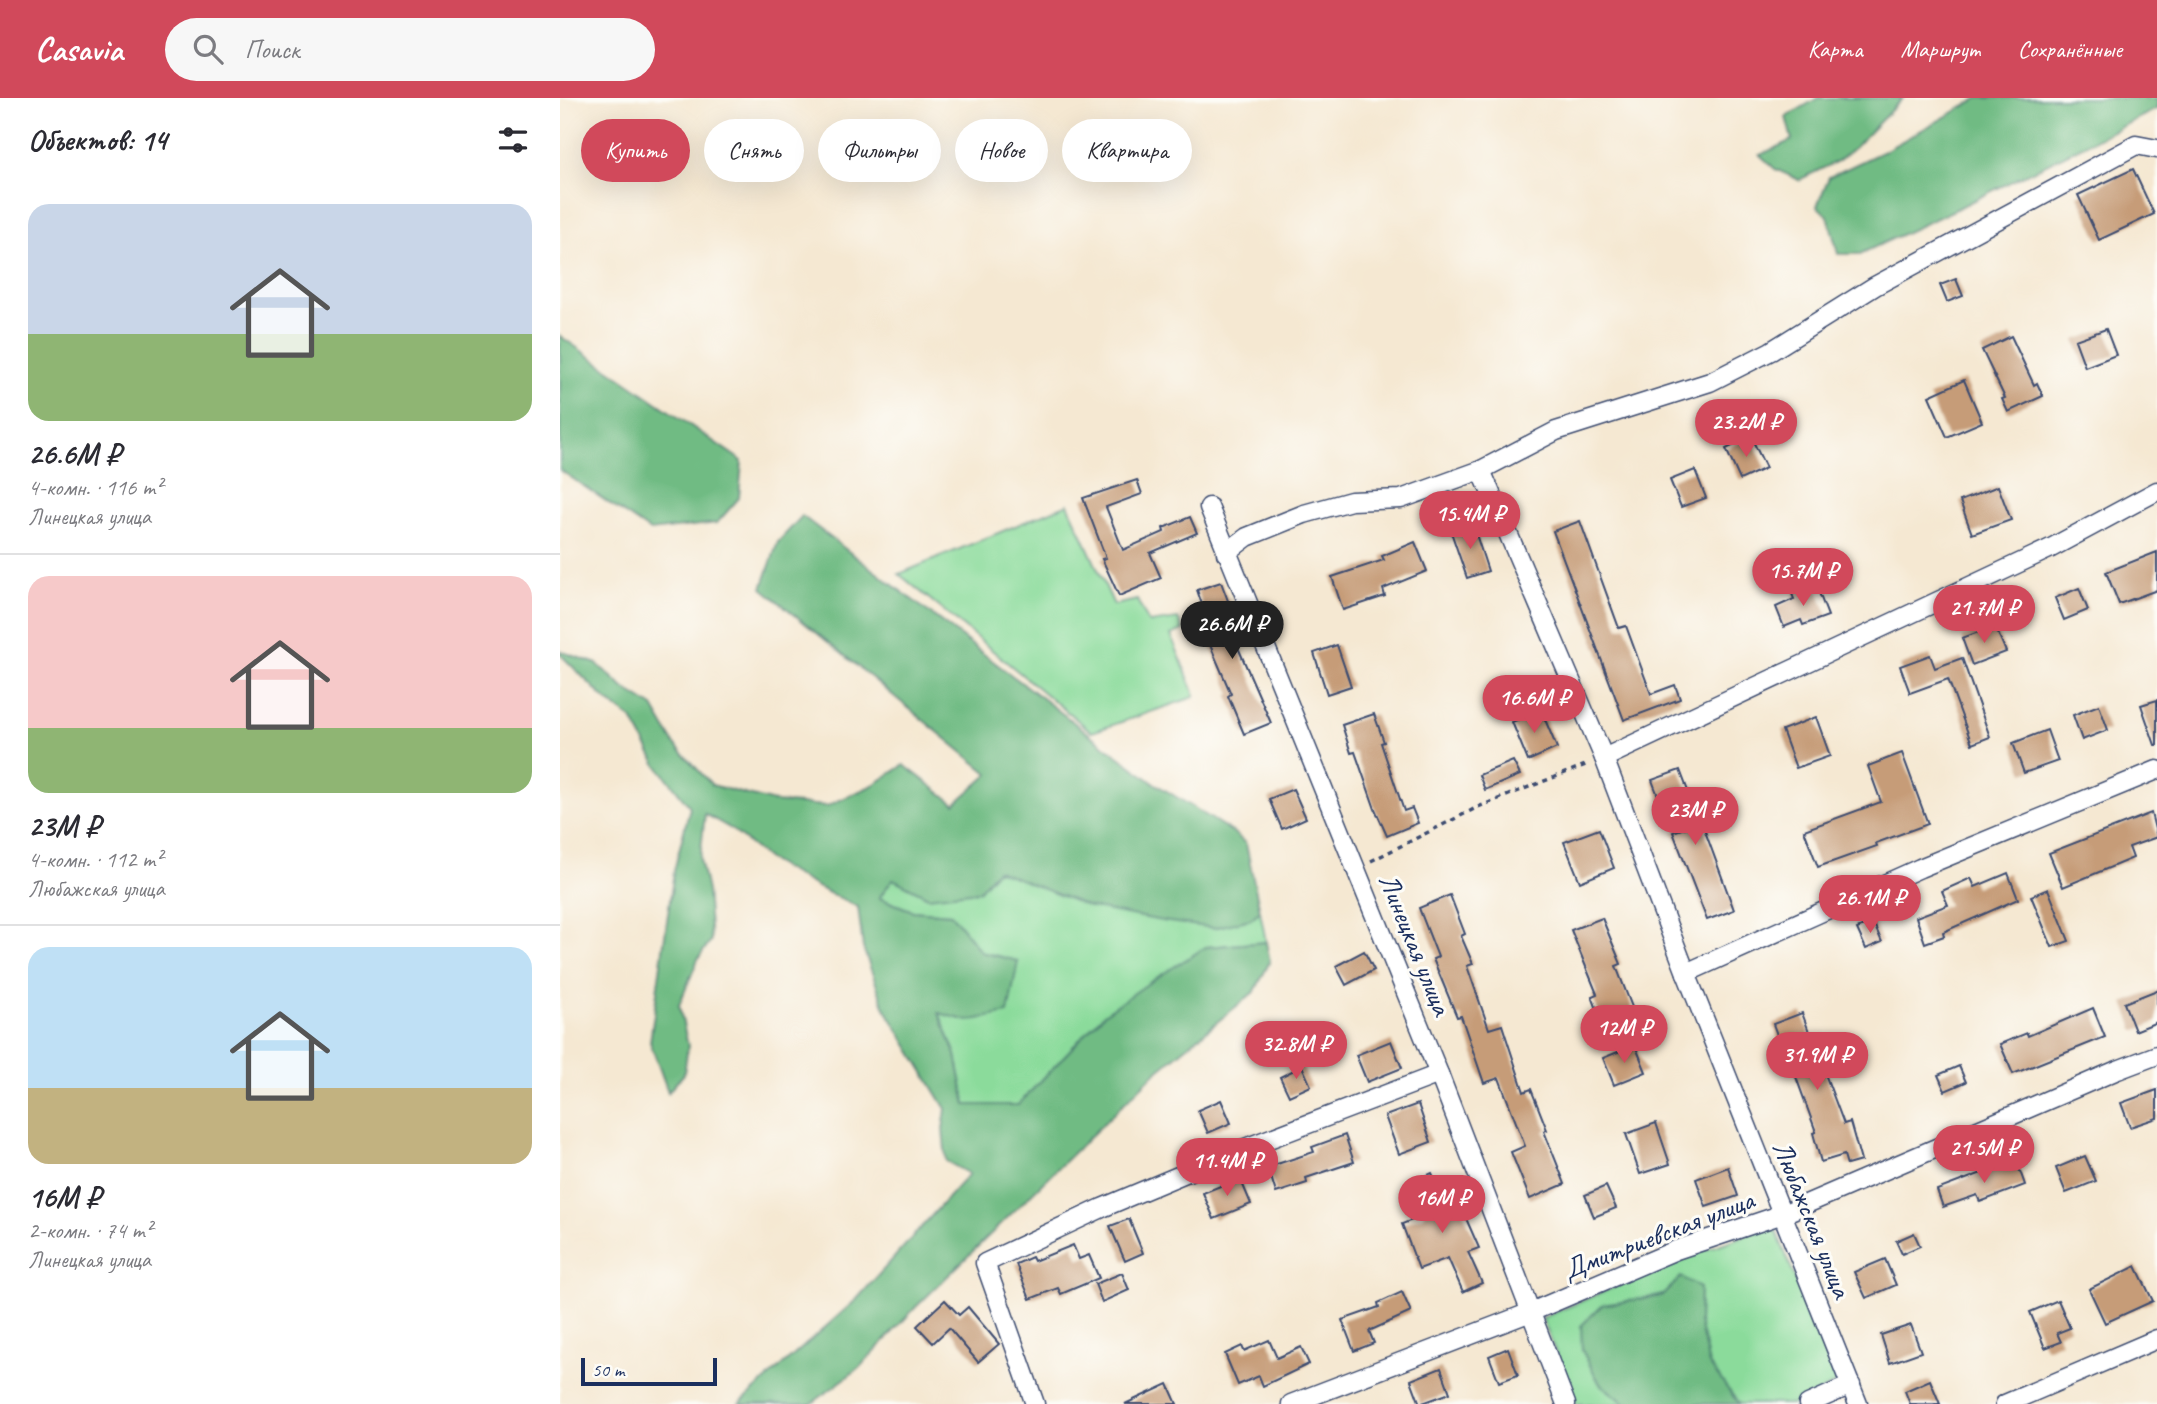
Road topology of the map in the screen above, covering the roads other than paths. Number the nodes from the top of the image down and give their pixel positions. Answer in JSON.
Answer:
{"nodes":[{"id":1,"x":2157,"y":149,"type":"edge"},
{"id":2,"x":1481,"y":470,"type":"junction"},
{"id":3,"x":2157,"y":491,"type":"edge"},
{"id":4,"x":1209,"y":507,"type":"dead end"},
{"id":5,"x":1226,"y":553,"type":"junction"},
{"id":6,"x":1604,"y":758,"type":"junction"},
{"id":7,"x":2157,"y":770,"type":"edge"},
{"id":8,"x":1686,"y":973,"type":"junction"},
{"id":9,"x":2157,"y":1055,"type":"edge"},
{"id":10,"x":1439,"y":1074,"type":"junction"},
{"id":11,"x":1783,"y":1214,"type":"junction"},
{"id":12,"x":1531,"y":1312,"type":"junction"},
{"id":13,"x":2157,"y":1339,"type":"edge"},
{"id":14,"x":1851,"y":1385,"type":"junction"},
{"id":15,"x":1035,"y":1404,"type":"edge"},
{"id":16,"x":1291,"y":1404,"type":"edge"},
{"id":17,"x":1566,"y":1404,"type":"edge"},
{"id":18,"x":1808,"y":1404,"type":"edge"},
{"id":19,"x":1858,"y":1404,"type":"edge"},
{"id":20,"x":2005,"y":1404,"type":"edge"}],
"edges":[{"from":1,"to":2,"type":"street"},
{"from":2,"to":5,"type":"street"},
{"from":2,"to":6,"type":"street","name":"Любажская улица"},
{"from":3,"to":6,"type":"street"},
{"from":4,"to":5,"type":"street","name":"Линецкая улица"},
{"from":5,"to":10,"type":"street","name":"Линецкая улица"},
{"from":6,"to":8,"type":"street","name":"Любажская улица"},
{"from":7,"to":8,"type":"street"},
{"from":8,"to":11,"type":"street","name":"Любажская улица"},
{"from":9,"to":11,"type":"street","name":"Дмитриевская улица"},
{"from":10,"to":12,"type":"street","name":"Линецкая улица"},
{"from":10,"to":15,"type":"street"},
{"from":11,"to":12,"type":"street","name":"Дмитриевская улица"},
{"from":11,"to":14,"type":"street","name":"Любажская улица"},
{"from":12,"to":16,"type":"street","name":"Дмитриевская улица"},
{"from":12,"to":17,"type":"street","name":"Линецкая улица"},
{"from":13,"to":20,"type":"street"},
{"from":14,"to":18,"type":"street"},
{"from":14,"to":19,"type":"street","name":"Любажская улица"}]}
